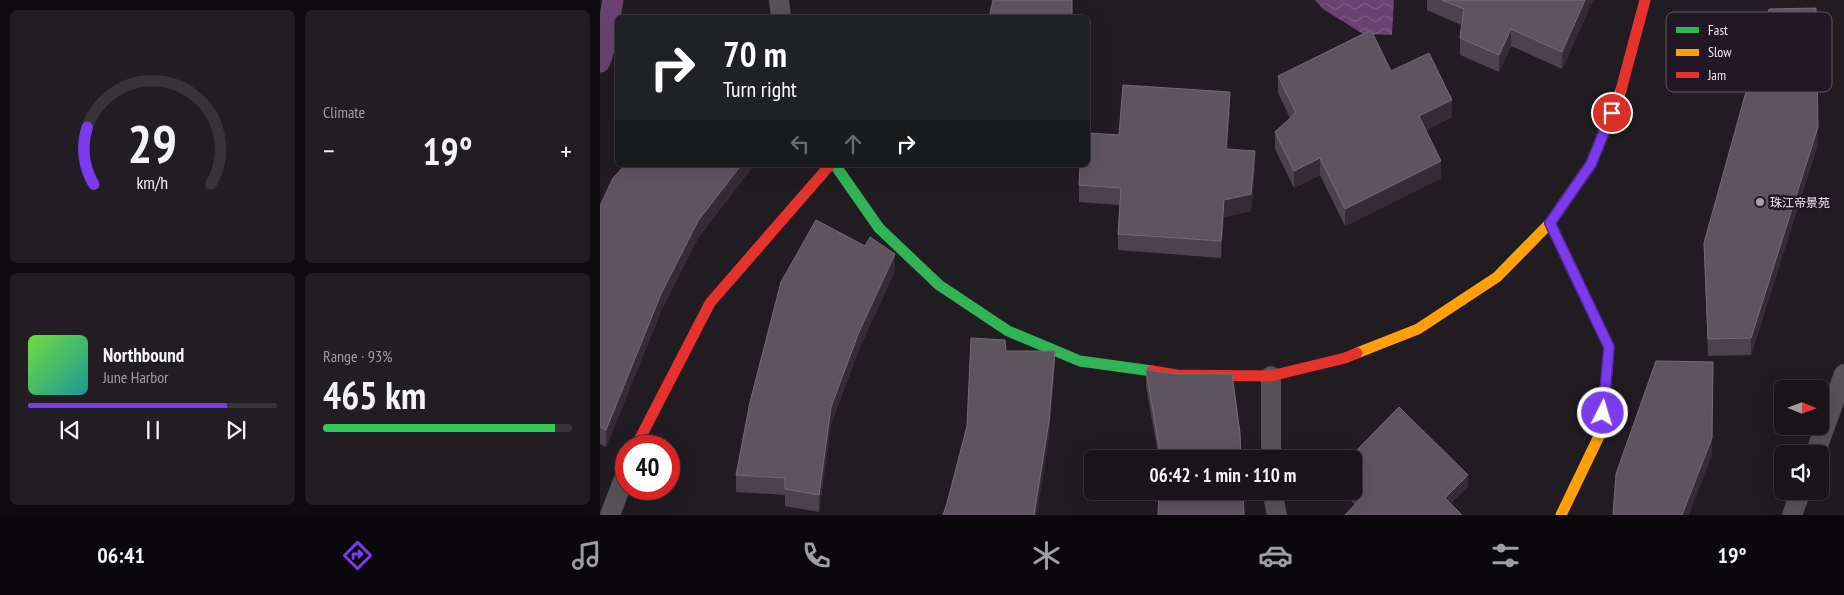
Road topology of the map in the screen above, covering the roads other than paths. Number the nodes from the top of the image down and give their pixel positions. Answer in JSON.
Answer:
{"nodes":[{"id":1,"x":779,"y":0,"type":"edge"},
{"id":2,"x":1645,"y":0,"type":"edge"},
{"id":3,"x":781,"y":15,"type":"edge"},
{"id":4,"x":828,"y":167,"type":"edge"},
{"id":5,"x":836,"y":167,"type":"edge"},
{"id":6,"x":1550,"y":223,"type":"junction"},
{"id":7,"x":1844,"y":374,"type":"edge"},
{"id":8,"x":1271,"y":376,"type":"junction"},
{"id":9,"x":642,"y":435,"type":"edge"},
{"id":10,"x":1818,"y":445,"type":"edge"},
{"id":11,"x":1271,"y":450,"type":"edge"},
{"id":12,"x":616,"y":500,"type":"edge"},
{"id":13,"x":1274,"y":500,"type":"edge"},
{"id":14,"x":1798,"y":500,"type":"edge"},
{"id":15,"x":610,"y":515,"type":"edge"},
{"id":16,"x":1277,"y":515,"type":"edge"},
{"id":17,"x":1561,"y":515,"type":"edge"},
{"id":18,"x":1792,"y":515,"type":"edge"}],
"edges":[{"from":1,"to":3,"type":"street"},
{"from":2,"to":6,"type":"street"},
{"from":4,"to":9,"type":"street"},
{"from":5,"to":8,"type":"street"},
{"from":6,"to":8,"type":"street"},
{"from":6,"to":17,"type":"street"},
{"from":7,"to":10,"type":"street"},
{"from":8,"to":11,"type":"street"},
{"from":12,"to":15,"type":"street"},
{"from":13,"to":16,"type":"street"},
{"from":14,"to":18,"type":"street"}]}
